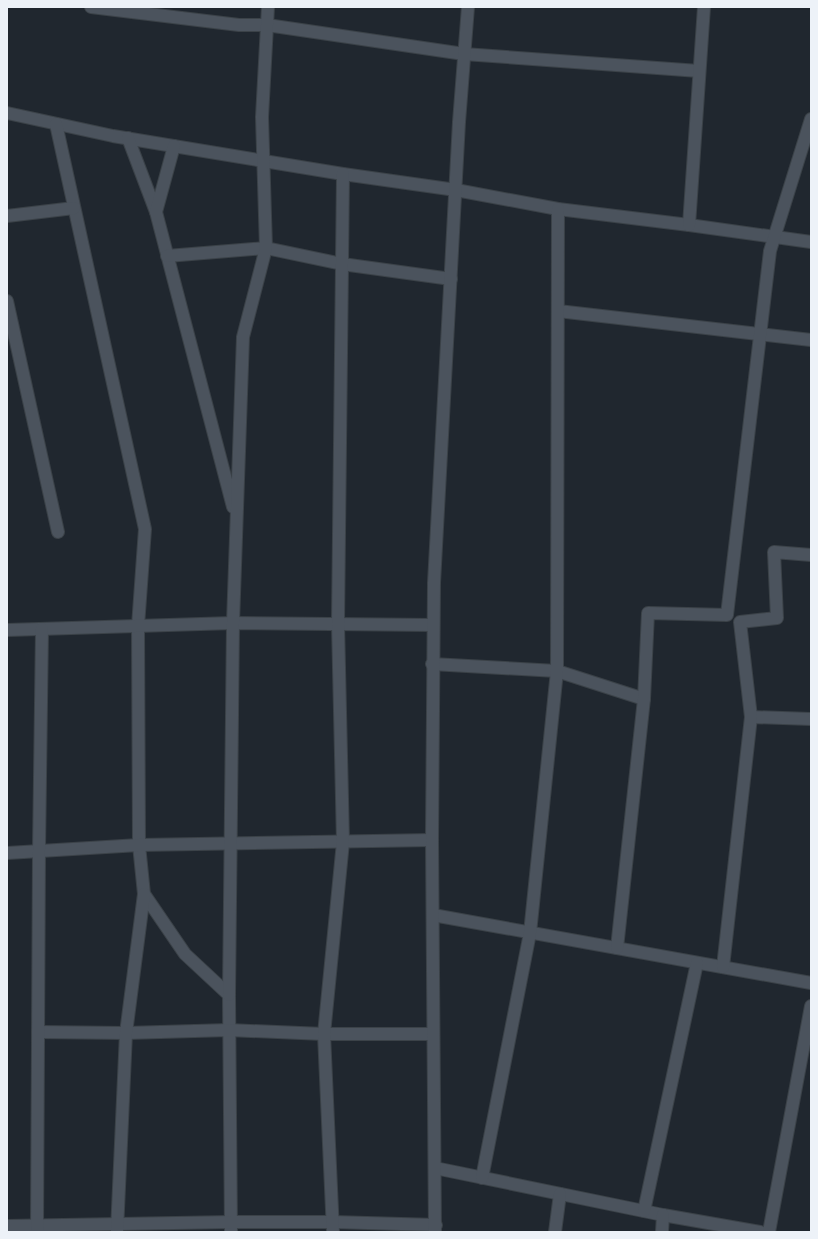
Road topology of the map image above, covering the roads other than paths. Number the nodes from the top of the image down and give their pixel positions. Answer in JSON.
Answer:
{"nodes":[{"id":1,"x":91,"y":7,"type":"edge"},
{"id":2,"x":268,"y":7,"type":"edge"},
{"id":3,"x":468,"y":7,"type":"edge"},
{"id":4,"x":704,"y":7,"type":"edge"},
{"id":5,"x":267,"y":25,"type":"junction"},
{"id":6,"x":464,"y":54,"type":"junction"},
{"id":7,"x":699,"y":71,"type":"junction"},
{"id":8,"x":7,"y":113,"type":"edge"},
{"id":9,"x":811,"y":119,"type":"edge"},
{"id":10,"x":56,"y":124,"type":"junction"},
{"id":11,"x":128,"y":138,"type":"junction"},
{"id":12,"x":174,"y":146,"type":"junction"},
{"id":13,"x":263,"y":160,"type":"junction"},
{"id":14,"x":343,"y":174,"type":"junction"},
{"id":15,"x":456,"y":190,"type":"junction"},
{"id":16,"x":74,"y":208,"type":"junction"},
{"id":17,"x":558,"y":209,"type":"junction"},
{"id":18,"x":156,"y":212,"type":"junction"},
{"id":19,"x":7,"y":216,"type":"edge"},
{"id":20,"x":689,"y":225,"type":"junction"},
{"id":21,"x":774,"y":238,"type":"junction"},
{"id":22,"x":811,"y":242,"type":"edge"},
{"id":23,"x":266,"y":248,"type":"junction"},
{"id":24,"x":167,"y":256,"type":"junction"},
{"id":25,"x":342,"y":264,"type":"junction"},
{"id":26,"x":450,"y":279,"type":"junction"},
{"id":27,"x":7,"y":301,"type":"edge"},
{"id":28,"x":558,"y":311,"type":"junction"},
{"id":29,"x":760,"y":334,"type":"junction"},
{"id":30,"x":811,"y":340,"type":"edge"},
{"id":31,"x":237,"y":520,"type":"junction"},
{"id":32,"x":58,"y":532,"type":"dead end"},
{"id":33,"x":811,"y":555,"type":"edge"},
{"id":34,"x":233,"y":622,"type":"junction"},
{"id":35,"x":338,"y":624,"type":"junction"},
{"id":36,"x":433,"y":625,"type":"junction"},
{"id":37,"x":138,"y":626,"type":"junction"},
{"id":38,"x":42,"y":629,"type":"junction"},
{"id":39,"x":7,"y":630,"type":"edge"},
{"id":40,"x":432,"y":664,"type":"junction"},
{"id":41,"x":557,"y":671,"type":"junction"},
{"id":42,"x":644,"y":699,"type":"junction"},
{"id":43,"x":751,"y":717,"type":"junction"},
{"id":44,"x":811,"y":718,"type":"edge"},
{"id":45,"x":432,"y":840,"type":"junction"},
{"id":46,"x":343,"y":842,"type":"junction"},
{"id":47,"x":231,"y":843,"type":"junction"},
{"id":48,"x":139,"y":845,"type":"junction"},
{"id":49,"x":39,"y":851,"type":"junction"},
{"id":50,"x":7,"y":853,"type":"edge"},
{"id":51,"x":144,"y":894,"type":"junction"},
{"id":52,"x":432,"y":915,"type":"junction"},
{"id":53,"x":530,"y":933,"type":"junction"},
{"id":54,"x":617,"y":948,"type":"junction"},
{"id":55,"x":697,"y":963,"type":"junction"},
{"id":56,"x":723,"y":967,"type":"junction"},
{"id":57,"x":811,"y":983,"type":"edge"},
{"id":58,"x":229,"y":995,"type":"junction"},
{"id":59,"x":811,"y":1006,"type":"edge"},
{"id":60,"x":229,"y":1030,"type":"junction"},
{"id":61,"x":38,"y":1032,"type":"junction"},
{"id":62,"x":126,"y":1033,"type":"junction"},
{"id":63,"x":324,"y":1034,"type":"junction"},
{"id":64,"x":433,"y":1034,"type":"junction"},
{"id":65,"x":435,"y":1168,"type":"junction"},
{"id":66,"x":482,"y":1178,"type":"junction"},
{"id":67,"x":560,"y":1194,"type":"junction"},
{"id":68,"x":644,"y":1211,"type":"junction"},
{"id":69,"x":664,"y":1215,"type":"junction"},
{"id":70,"x":7,"y":1226,"type":"edge"},
{"id":71,"x":231,"y":1227,"type":"edge"},
{"id":72,"x":333,"y":1227,"type":"edge"},
{"id":73,"x":117,"y":1228,"type":"edge"},
{"id":74,"x":436,"y":1228,"type":"edge"},
{"id":75,"x":37,"y":1229,"type":"edge"},
{"id":76,"x":555,"y":1232,"type":"edge"},
{"id":77,"x":662,"y":1232,"type":"edge"},
{"id":78,"x":760,"y":1232,"type":"edge"},
{"id":79,"x":769,"y":1232,"type":"edge"}],
"edges":[{"from":1,"to":5,"type":"street"},
{"from":2,"to":5,"type":"street"},
{"from":3,"to":6,"type":"street"},
{"from":4,"to":7,"type":"street"},
{"from":5,"to":6,"type":"street"},
{"from":5,"to":13,"type":"street"},
{"from":6,"to":7,"type":"street"},
{"from":6,"to":15,"type":"street"},
{"from":7,"to":20,"type":"street"},
{"from":8,"to":10,"type":"street"},
{"from":9,"to":21,"type":"street"},
{"from":10,"to":11,"type":"street"},
{"from":10,"to":16,"type":"street"},
{"from":11,"to":12,"type":"street"},
{"from":11,"to":18,"type":"street"},
{"from":12,"to":13,"type":"street"},
{"from":12,"to":18,"type":"street"},
{"from":13,"to":14,"type":"street"},
{"from":13,"to":23,"type":"street"},
{"from":14,"to":15,"type":"street"},
{"from":14,"to":25,"type":"street"},
{"from":15,"to":17,"type":"street"},
{"from":15,"to":26,"type":"street"},
{"from":16,"to":19,"type":"street"},
{"from":16,"to":37,"type":"street"},
{"from":17,"to":20,"type":"street"},
{"from":17,"to":28,"type":"street"},
{"from":18,"to":24,"type":"street"},
{"from":20,"to":21,"type":"street"},
{"from":21,"to":22,"type":"street"},
{"from":21,"to":29,"type":"street"},
{"from":23,"to":24,"type":"street"},
{"from":23,"to":25,"type":"street"},
{"from":23,"to":31,"type":"street"},
{"from":24,"to":31,"type":"street"},
{"from":25,"to":26,"type":"street"},
{"from":25,"to":35,"type":"street"},
{"from":26,"to":36,"type":"street"},
{"from":27,"to":32,"type":"street"},
{"from":28,"to":29,"type":"street"},
{"from":28,"to":41,"type":"street"},
{"from":29,"to":30,"type":"street"},
{"from":29,"to":42,"type":"street"},
{"from":31,"to":34,"type":"street"},
{"from":33,"to":43,"type":"street"},
{"from":34,"to":35,"type":"street"},
{"from":34,"to":37,"type":"street"},
{"from":34,"to":47,"type":"street"},
{"from":35,"to":36,"type":"street"},
{"from":35,"to":46,"type":"street"},
{"from":36,"to":40,"type":"street"},
{"from":37,"to":38,"type":"street"},
{"from":37,"to":48,"type":"street"},
{"from":38,"to":39,"type":"street"},
{"from":38,"to":49,"type":"street"},
{"from":40,"to":41,"type":"street"},
{"from":40,"to":45,"type":"street"},
{"from":41,"to":42,"type":"street"},
{"from":41,"to":53,"type":"street"},
{"from":42,"to":54,"type":"street"},
{"from":43,"to":44,"type":"street"},
{"from":43,"to":56,"type":"street"},
{"from":45,"to":46,"type":"street"},
{"from":45,"to":52,"type":"street"},
{"from":46,"to":47,"type":"street"},
{"from":46,"to":63,"type":"street"},
{"from":47,"to":48,"type":"street"},
{"from":47,"to":58,"type":"street"},
{"from":48,"to":49,"type":"street"},
{"from":48,"to":51,"type":"street"},
{"from":49,"to":50,"type":"street"},
{"from":49,"to":61,"type":"street"},
{"from":51,"to":58,"type":"street"},
{"from":51,"to":62,"type":"street"},
{"from":52,"to":53,"type":"street"},
{"from":52,"to":64,"type":"street"},
{"from":53,"to":54,"type":"street"},
{"from":53,"to":66,"type":"street"},
{"from":54,"to":55,"type":"street"},
{"from":55,"to":56,"type":"street"},
{"from":55,"to":68,"type":"street"},
{"from":56,"to":57,"type":"street"},
{"from":58,"to":60,"type":"street"},
{"from":59,"to":79,"type":"street"},
{"from":60,"to":62,"type":"street"},
{"from":60,"to":63,"type":"street"},
{"from":60,"to":71,"type":"street"},
{"from":61,"to":62,"type":"street"},
{"from":61,"to":75,"type":"street"},
{"from":62,"to":73,"type":"street"},
{"from":63,"to":64,"type":"street"},
{"from":63,"to":72,"type":"street"},
{"from":64,"to":65,"type":"street"},
{"from":65,"to":66,"type":"street"},
{"from":65,"to":74,"type":"street"},
{"from":66,"to":67,"type":"street"},
{"from":67,"to":68,"type":"street"},
{"from":67,"to":76,"type":"street"},
{"from":68,"to":69,"type":"street"},
{"from":69,"to":77,"type":"street"},
{"from":69,"to":78,"type":"street"},
{"from":70,"to":75,"type":"street"},
{"from":71,"to":72,"type":"street"},
{"from":71,"to":73,"type":"street"},
{"from":72,"to":74,"type":"street"},
{"from":73,"to":75,"type":"street"}]}
